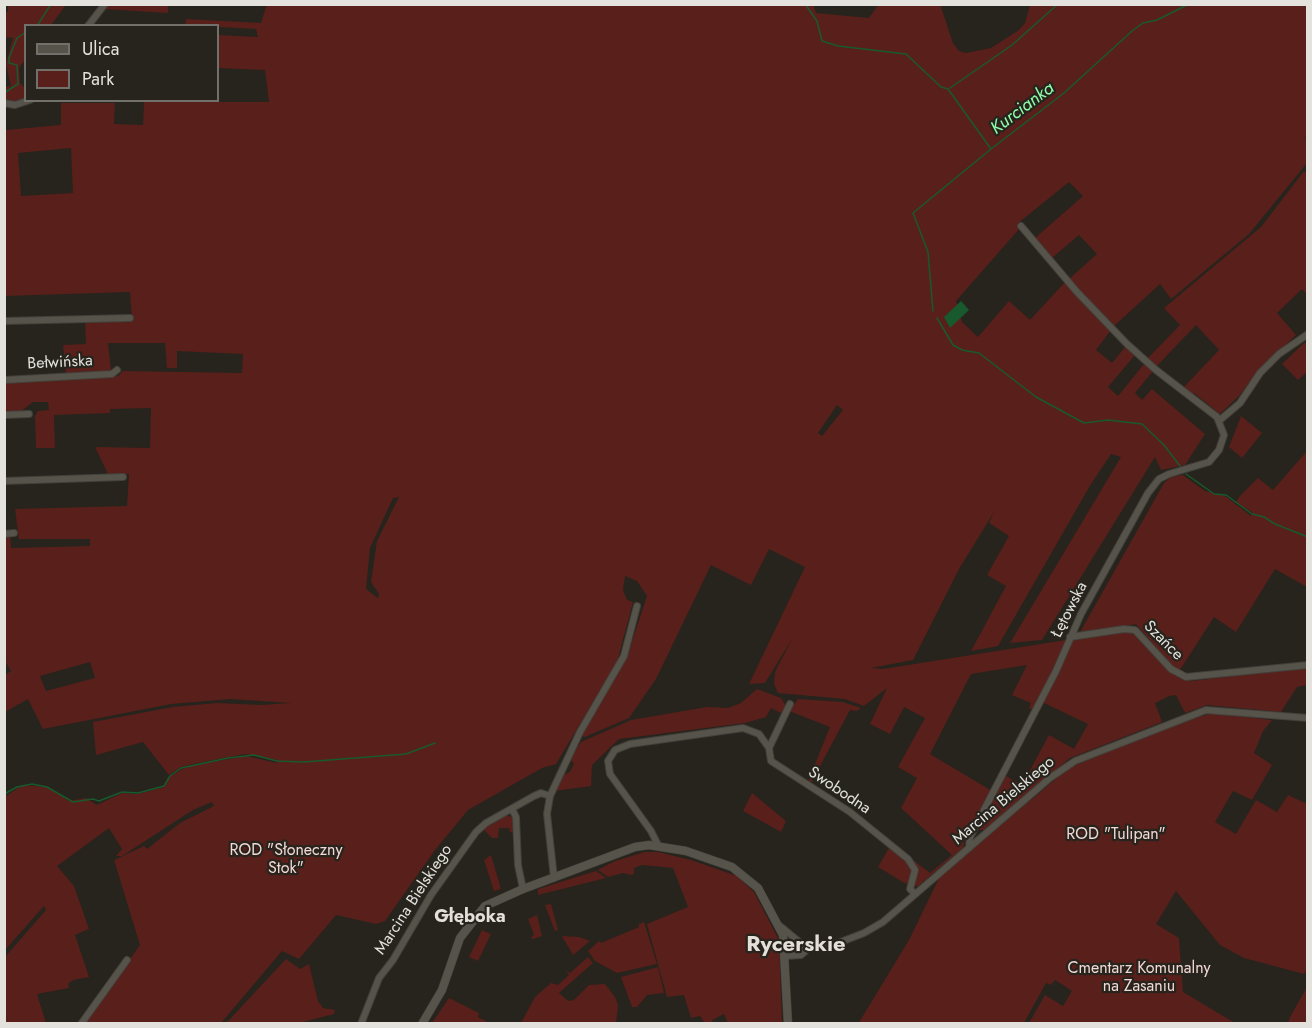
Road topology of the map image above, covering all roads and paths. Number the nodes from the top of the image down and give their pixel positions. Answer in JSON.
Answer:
{"nodes":[{"id":1,"x":105,"y":4,"type":"edge"},
{"id":2,"x":90,"y":24,"type":"edge"},
{"id":3,"x":24,"y":102,"type":"edge"},
{"id":4,"x":4,"y":103,"type":"edge"},
{"id":5,"x":1021,"y":226,"type":"dead end"},
{"id":6,"x":130,"y":318,"type":"dead end"},
{"id":7,"x":4,"y":321,"type":"edge"},
{"id":8,"x":1308,"y":334,"type":"edge"},
{"id":9,"x":117,"y":370,"type":"dead end"},
{"id":10,"x":4,"y":380,"type":"edge"},
{"id":11,"x":29,"y":414,"type":"dead end"},
{"id":12,"x":4,"y":416,"type":"edge"},
{"id":13,"x":1220,"y":420,"type":"junction"},
{"id":14,"x":123,"y":477,"type":"dead end"},
{"id":15,"x":4,"y":482,"type":"edge"},
{"id":16,"x":14,"y":533,"type":"dead end"},
{"id":17,"x":4,"y":534,"type":"edge"},
{"id":18,"x":637,"y":606,"type":"dead end"},
{"id":19,"x":1070,"y":637,"type":"junction"},
{"id":20,"x":1308,"y":664,"type":"edge"},
{"id":21,"x":790,"y":704,"type":"dead end"},
{"id":22,"x":1308,"y":718,"type":"edge"},
{"id":23,"x":769,"y":748,"type":"junction"},
{"id":24,"x":550,"y":796,"type":"junction"},
{"id":25,"x":512,"y":809,"type":"junction"},
{"id":26,"x":658,"y":845,"type":"junction"},
{"id":27,"x":969,"y":848,"type":"junction"},
{"id":28,"x":554,"y":878,"type":"junction"},
{"id":29,"x":523,"y":888,"type":"junction"},
{"id":30,"x":914,"y":894,"type":"junction"},
{"id":31,"x":780,"y":926,"type":"junction"},
{"id":32,"x":795,"y":937,"type":"junction"},
{"id":33,"x":784,"y":944,"type":"junction"},
{"id":34,"x":808,"y":949,"type":"junction"},
{"id":35,"x":785,"y":956,"type":"junction"},
{"id":36,"x":127,"y":960,"type":"dead end"},
{"id":37,"x":81,"y":1023,"type":"edge"},
{"id":38,"x":361,"y":1023,"type":"edge"},
{"id":39,"x":422,"y":1023,"type":"edge"},
{"id":40,"x":788,"y":1023,"type":"edge"}],
"edges":[{"from":1,"to":2,"type":"street"},
{"from":3,"to":4,"type":"street"},
{"from":5,"to":13,"type":"street"},
{"from":6,"to":7,"type":"street"},
{"from":8,"to":13,"type":"street"},
{"from":9,"to":10,"type":"street","name":"Bełwińska"},
{"from":11,"to":12,"type":"street"},
{"from":13,"to":19,"type":"street","name":"Łętowska"},
{"from":14,"to":15,"type":"street"},
{"from":16,"to":17,"type":"street"},
{"from":18,"to":24,"type":"street"},
{"from":19,"to":20,"type":"street","name":"Szańce"},
{"from":19,"to":27,"type":"street","name":"Łętowska"},
{"from":21,"to":23,"type":"street"},
{"from":22,"to":27,"type":"street","name":"Marcina Bielskiego"},
{"from":23,"to":26,"type":"street","name":"Swobodna"},
{"from":23,"to":30,"type":"street","name":"Swobodna"},
{"from":24,"to":25,"type":"street","name":"Marcina Bielskiego"},
{"from":24,"to":28,"type":"street"},
{"from":25,"to":29,"type":"street"},
{"from":25,"to":38,"type":"street","name":"Marcina Bielskiego"},
{"from":26,"to":28,"type":"street"},
{"from":26,"to":31,"type":"street"},
{"from":27,"to":30,"type":"street","name":"Marcina Bielskiego"},
{"from":28,"to":29,"type":"street"},
{"from":29,"to":39,"type":"street"},
{"from":30,"to":34,"type":"street","name":"Marcina Bielskiego"},
{"from":31,"to":32,"type":"street"},
{"from":31,"to":33,"type":"street"},
{"from":32,"to":33,"type":"street"},
{"from":32,"to":34,"type":"street"},
{"from":33,"to":35,"type":"street"},
{"from":34,"to":35,"type":"street","name":"Marcina Bielskiego"},
{"from":35,"to":40,"type":"street"},
{"from":36,"to":37,"type":"street"}]}
